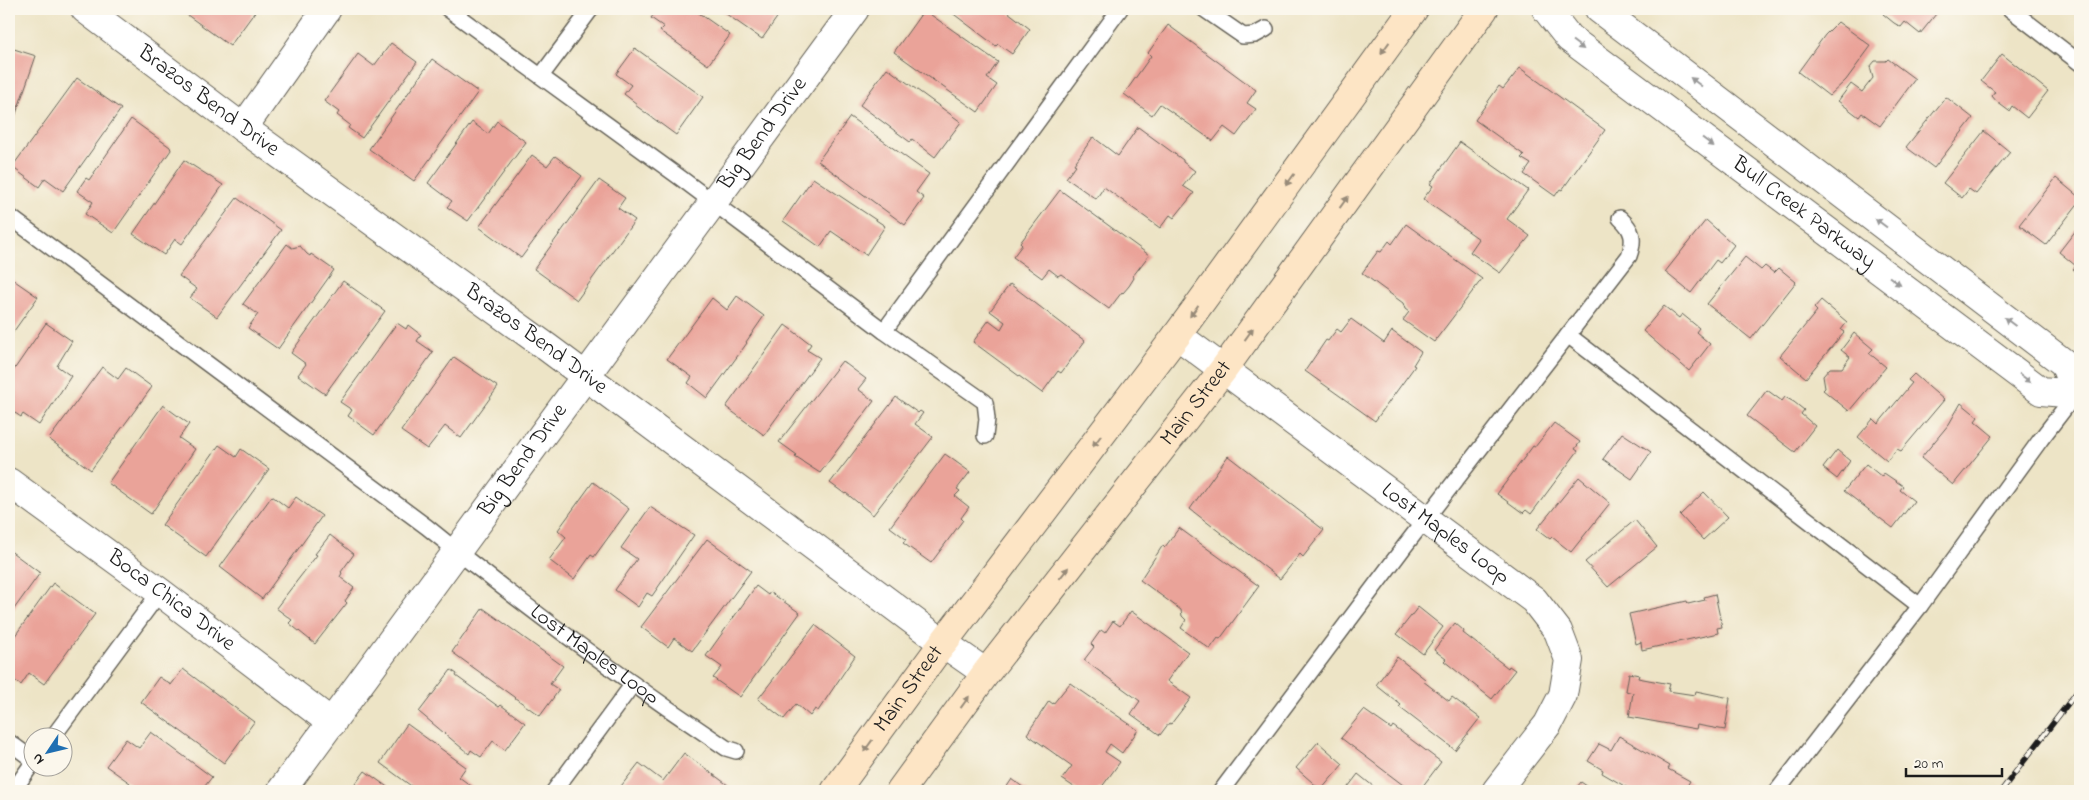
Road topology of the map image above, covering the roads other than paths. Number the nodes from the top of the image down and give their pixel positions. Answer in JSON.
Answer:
{"nodes":[{"id":1,"x":84,"y":9,"type":"edge"},
{"id":2,"x":327,"y":9,"type":"edge"},
{"id":3,"x":448,"y":9,"type":"edge"},
{"id":4,"x":592,"y":9,"type":"edge"},
{"id":5,"x":855,"y":9,"type":"edge"},
{"id":6,"x":1120,"y":9,"type":"edge"},
{"id":7,"x":1204,"y":9,"type":"edge"},
{"id":8,"x":1414,"y":9,"type":"edge"},
{"id":9,"x":1484,"y":9,"type":"edge"},
{"id":10,"x":1546,"y":9,"type":"edge"},
{"id":11,"x":1599,"y":9,"type":"edge"},
{"id":12,"x":2010,"y":9,"type":"edge"},
{"id":13,"x":1266,"y":28,"type":"dead end"},
{"id":14,"x":2080,"y":63,"type":"edge"},
{"id":15,"x":541,"y":76,"type":"junction"},
{"id":16,"x":243,"y":128,"type":"junction"},
{"id":17,"x":713,"y":203,"type":"junction"},
{"id":18,"x":9,"y":216,"type":"edge"},
{"id":19,"x":1620,"y":218,"type":"dead end"},
{"id":20,"x":884,"y":331,"type":"junction"},
{"id":21,"x":1177,"y":335,"type":"junction"},
{"id":22,"x":1568,"y":335,"type":"junction"},
{"id":23,"x":1223,"y":370,"type":"junction"},
{"id":24,"x":586,"y":377,"type":"junction"},
{"id":25,"x":2079,"y":393,"type":"edge"},
{"id":26,"x":985,"y":436,"type":"dead end"},
{"id":27,"x":9,"y":482,"type":"edge"},
{"id":28,"x":1425,"y":520,"type":"junction"},
{"id":29,"x":458,"y":552,"type":"junction"},
{"id":30,"x":160,"y":592,"type":"junction"},
{"id":31,"x":1920,"y":606,"type":"junction"},
{"id":32,"x":943,"y":643,"type":"junction"},
{"id":33,"x":986,"y":672,"type":"junction"},
{"id":34,"x":633,"y":684,"type":"junction"},
{"id":35,"x":332,"y":723,"type":"junction"},
{"id":36,"x":59,"y":728,"type":"edge"},
{"id":37,"x":9,"y":742,"type":"edge"},
{"id":38,"x":736,"y":751,"type":"dead end"},
{"id":39,"x":22,"y":752,"type":"edge"},
{"id":40,"x":22,"y":778,"type":"edge"},
{"id":41,"x":13,"y":791,"type":"edge"},
{"id":42,"x":281,"y":791,"type":"edge"},
{"id":43,"x":554,"y":791,"type":"edge"},
{"id":44,"x":836,"y":791,"type":"edge"},
{"id":45,"x":900,"y":791,"type":"edge"},
{"id":46,"x":1221,"y":791,"type":"edge"},
{"id":47,"x":1496,"y":791,"type":"edge"},
{"id":48,"x":1776,"y":791,"type":"edge"}],
"edges":[{"from":1,"to":16,"type":"street","name":"Brazos Bend Drive"},
{"from":2,"to":16,"type":"street"},
{"from":3,"to":15,"type":"lane"},
{"from":4,"to":15,"type":"lane"},
{"from":5,"to":17,"type":"street","name":"Big Bend Drive"},
{"from":6,"to":20,"type":"lane"},
{"from":7,"to":13,"type":"lane"},
{"from":8,"to":21,"type":"street","name":"Main Street","one_way":true},
{"from":23,"to":9,"type":"street","name":"Main Street","one_way":true},
{"from":10,"to":25,"type":"street","name":"Bull Creek Parkway","one_way":true},
{"from":25,"to":11,"type":"street","name":"Bull Creek Parkway","one_way":true},
{"from":12,"to":14,"type":"lane"},
{"from":15,"to":17,"type":"lane"},
{"from":16,"to":24,"type":"street","name":"Brazos Bend Drive"},
{"from":17,"to":20,"type":"lane"},
{"from":17,"to":24,"type":"street","name":"Big Bend Drive"},
{"from":18,"to":29,"type":"lane","name":"Lost Maples Loop"},
{"from":19,"to":22,"type":"lane"},
{"from":20,"to":26,"type":"lane"},
{"from":21,"to":23,"type":"street","name":"Lost Maples Loop"},
{"from":21,"to":32,"type":"street","name":"Main Street","one_way":true},
{"from":22,"to":28,"type":"lane"},
{"from":22,"to":31,"type":"lane"},
{"from":23,"to":28,"type":"street","name":"Lost Maples Loop"},
{"from":33,"to":23,"type":"street","name":"Main Street","one_way":true},
{"from":24,"to":29,"type":"street","name":"Big Bend Drive"},
{"from":24,"to":32,"type":"street","name":"Brazos Bend Drive"},
{"from":25,"to":31,"type":"lane"},
{"from":27,"to":30,"type":"street","name":"Boca Chica Drive"},
{"from":28,"to":46,"type":"lane"},
{"from":28,"to":47,"type":"street","name":"Lost Maples Loop"},
{"from":29,"to":34,"type":"lane","name":"Lost Maples Loop"},
{"from":29,"to":35,"type":"street","name":"Big Bend Drive"},
{"from":30,"to":35,"type":"street","name":"Boca Chica Drive"},
{"from":30,"to":36,"type":"lane"},
{"from":31,"to":48,"type":"lane"},
{"from":32,"to":33,"type":"street","name":"Brazos Bend Drive"},
{"from":32,"to":44,"type":"street","name":"Main Street","one_way":true},
{"from":45,"to":33,"type":"street","name":"Main Street","one_way":true},
{"from":34,"to":38,"type":"lane","name":"Lost Maples Loop"},
{"from":34,"to":43,"type":"lane"},
{"from":35,"to":42,"type":"street","name":"Big Bend Drive"},
{"from":37,"to":39,"type":"lane"},
{"from":40,"to":41,"type":"lane"}]}
